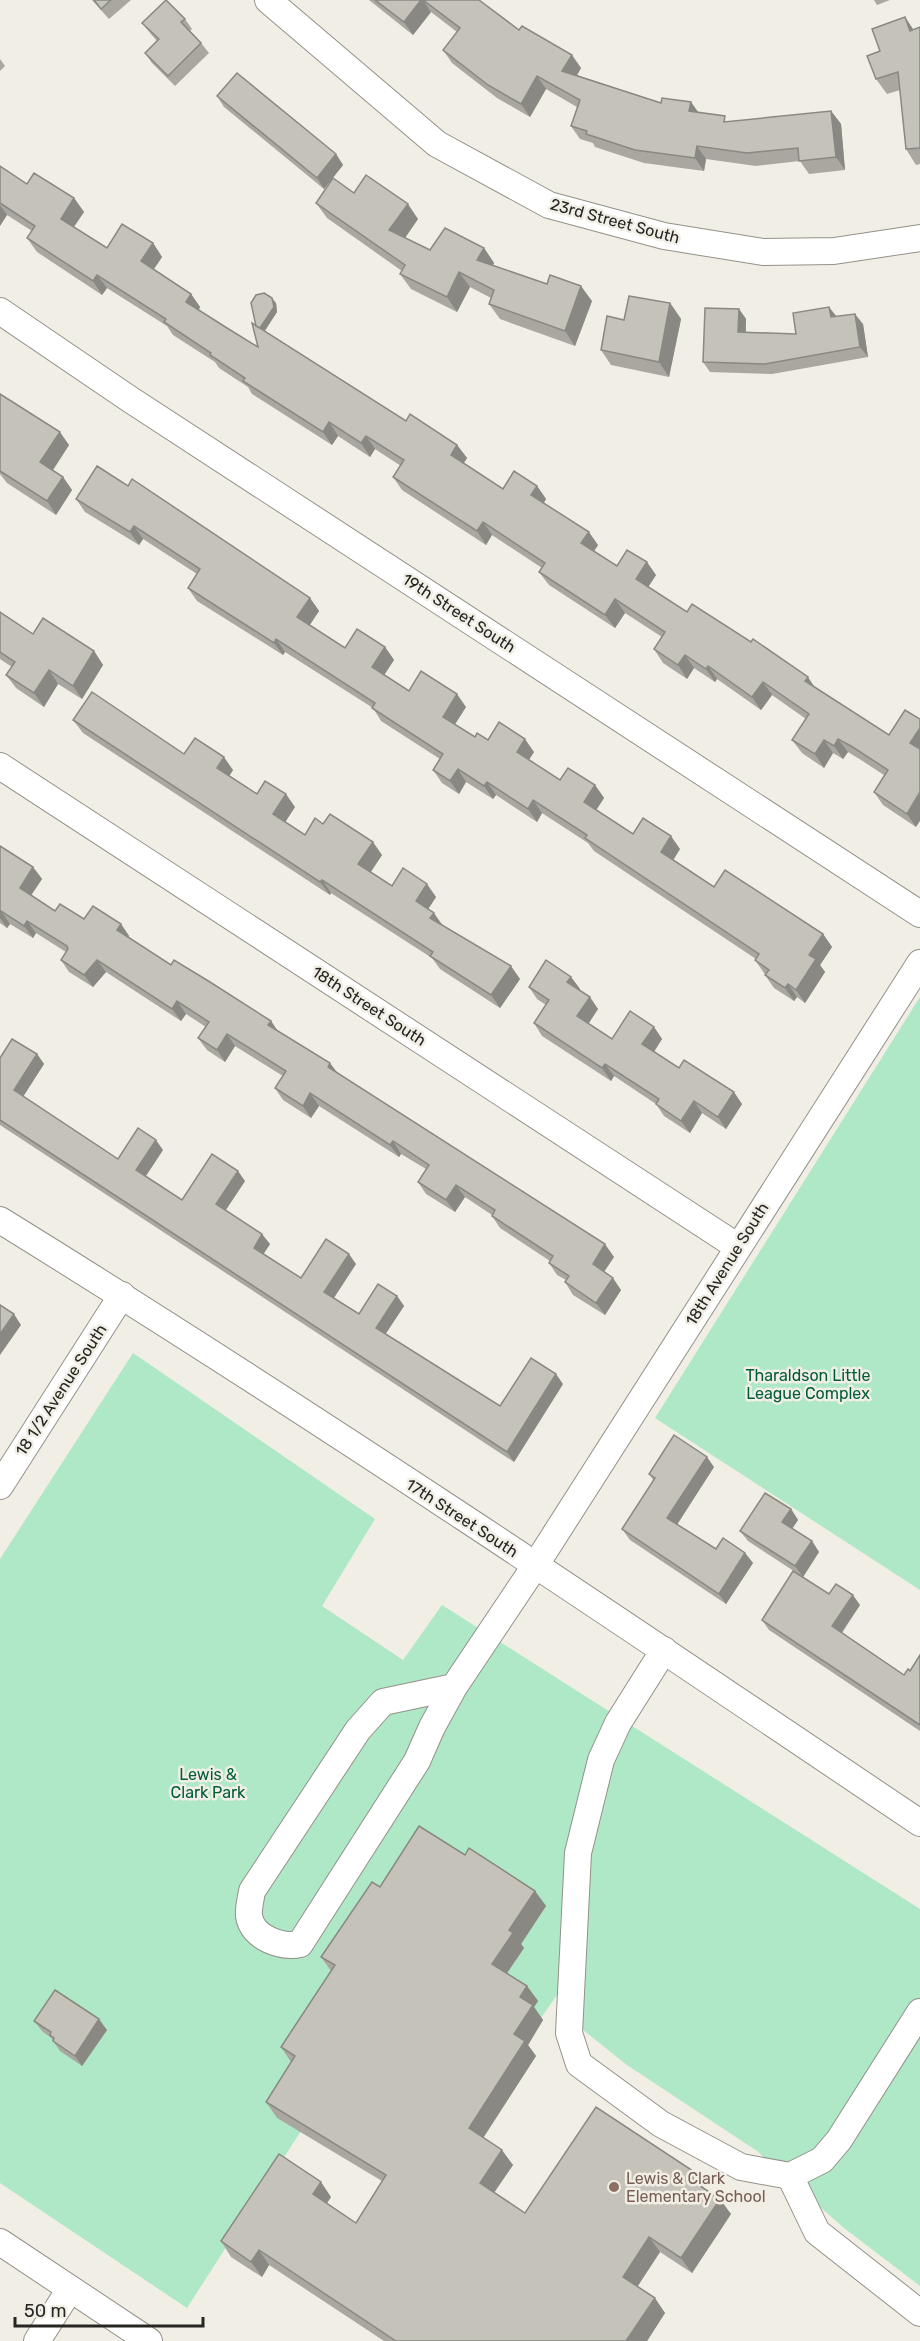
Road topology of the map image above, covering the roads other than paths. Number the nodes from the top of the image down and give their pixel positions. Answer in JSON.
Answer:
{"nodes":[{"id":1,"x":268,"y":0,"type":"edge"},
{"id":2,"x":920,"y":238,"type":"edge"},
{"id":3,"x":0,"y":311,"type":"edge"},
{"id":4,"x":0,"y":766,"type":"edge"},
{"id":5,"x":920,"y":914,"type":"edge"},
{"id":6,"x":920,"y":963,"type":"edge"},
{"id":7,"x":0,"y":1220,"type":"edge"},
{"id":8,"x":738,"y":1247,"type":"junction"},
{"id":9,"x":122,"y":1295,"type":"junction"},
{"id":10,"x":0,"y":1486,"type":"edge"},
{"id":11,"x":535,"y":1566,"type":"junction"},
{"id":12,"x":664,"y":1650,"type":"junction"},
{"id":13,"x":454,"y":1687,"type":"junction"},
{"id":14,"x":920,"y":1823,"type":"edge"},
{"id":15,"x":920,"y":2012,"type":"edge"},
{"id":16,"x":790,"y":2176,"type":"junction"},
{"id":17,"x":0,"y":2242,"type":"edge"},
{"id":18,"x":70,"y":2289,"type":"junction"},
{"id":19,"x":920,"y":2313,"type":"edge"},
{"id":20,"x":37,"y":2341,"type":"edge"},
{"id":21,"x":149,"y":2341,"type":"edge"}],
"edges":[{"from":1,"to":2,"type":"street","name":"23rd Street South"},
{"from":3,"to":5,"type":"street","name":"19th Street South"},
{"from":4,"to":8,"type":"street","name":"18th Street South"},
{"from":6,"to":8,"type":"street","name":"18th Avenue South"},
{"from":7,"to":9,"type":"street","name":"17th Street South"},
{"from":8,"to":11,"type":"street","name":"18th Avenue South"},
{"from":9,"to":10,"type":"street","name":"18 1/2 Avenue South"},
{"from":9,"to":11,"type":"street","name":"17th Street South"},
{"from":11,"to":12,"type":"street","name":"17th Street South"},
{"from":11,"to":13,"type":"street","name":"18th Avenue South"},
{"from":12,"to":14,"type":"street","name":"17th Street South"},
{"from":12,"to":16,"type":"street"},
{"from":13,"to":13,"type":"street","name":"18th Avenue South"},
{"from":15,"to":16,"type":"street"},
{"from":16,"to":19,"type":"street"},
{"from":17,"to":18,"type":"street"},
{"from":18,"to":20,"type":"street"},
{"from":18,"to":21,"type":"street"}]}
